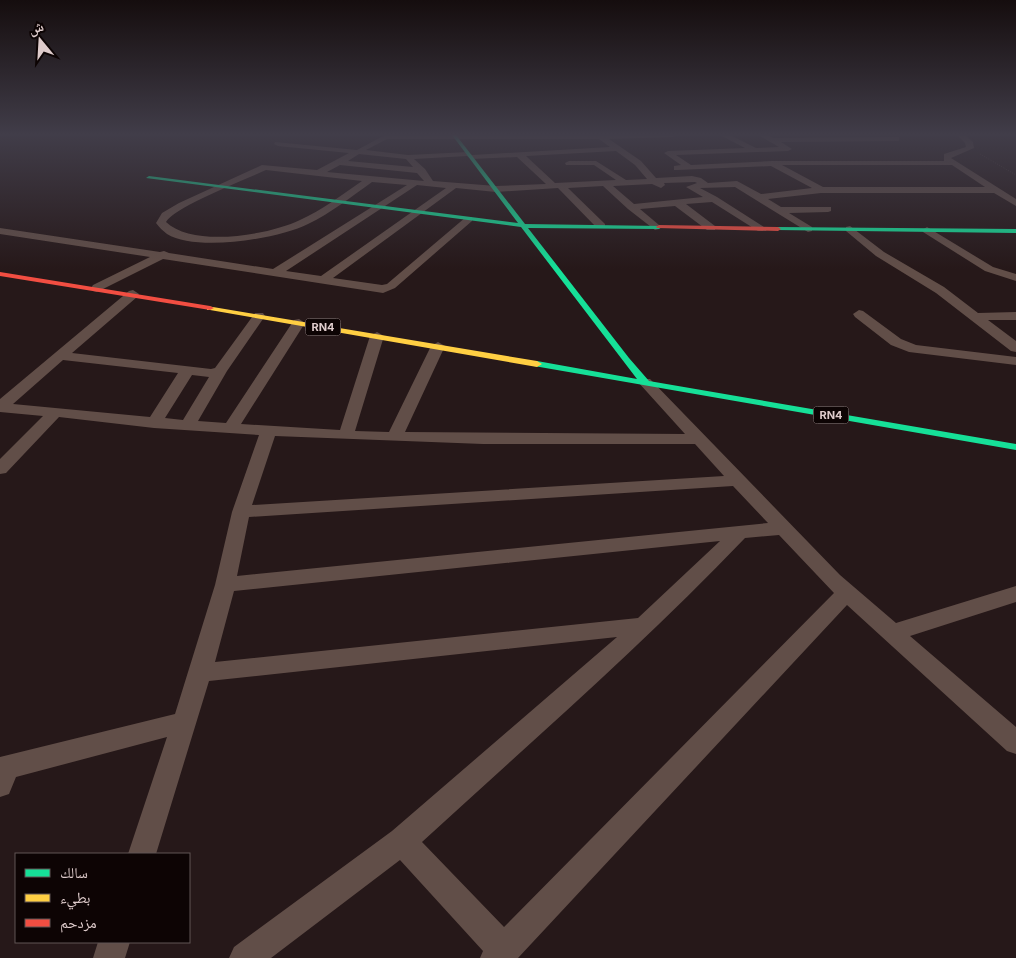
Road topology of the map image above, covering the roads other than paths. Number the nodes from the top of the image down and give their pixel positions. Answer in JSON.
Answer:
{"nodes":[{"id":1,"x":162,"y":180,"type":"edge"},
{"id":2,"x":236,"y":180,"type":"edge"},
{"id":3,"x":369,"y":180,"type":"edge"},
{"id":4,"x":378,"y":180,"type":"edge"},
{"id":5,"x":427,"y":180,"type":"edge"},
{"id":6,"x":489,"y":180,"type":"edge"},
{"id":7,"x":549,"y":180,"type":"edge"},
{"id":8,"x":621,"y":180,"type":"edge"},
{"id":9,"x":681,"y":180,"type":"edge"},
{"id":10,"x":696,"y":180,"type":"edge"},
{"id":11,"x":802,"y":180,"type":"edge"},
{"id":12,"x":883,"y":180,"type":"edge"},
{"id":13,"x":979,"y":180,"type":"edge"},
{"id":14,"x":654,"y":181,"type":"junction"},
{"id":15,"x":624,"y":182,"type":"junction"},
{"id":16,"x":415,"y":183,"type":"junction"},
{"id":17,"x":604,"y":183,"type":"junction"},
{"id":18,"x":430,"y":184,"type":"junction"},
{"id":19,"x":706,"y":185,"type":"junction"},
{"id":20,"x":454,"y":186,"type":"junction"},
{"id":21,"x":557,"y":186,"type":"junction"},
{"id":22,"x":690,"y":186,"type":"junction"},
{"id":23,"x":220,"y":187,"type":"junction"},
{"id":24,"x":496,"y":189,"type":"junction"},
{"id":25,"x":821,"y":190,"type":"junction"},
{"id":26,"x":895,"y":190,"type":"junction"},
{"id":27,"x":996,"y":190,"type":"junction"},
{"id":28,"x":759,"y":197,"type":"junction"},
{"id":29,"x":714,"y":199,"type":"junction"},
{"id":30,"x":337,"y":202,"type":"junction"},
{"id":31,"x":678,"y":203,"type":"junction"},
{"id":32,"x":1016,"y":203,"type":"edge"},
{"id":33,"x":377,"y":207,"type":"junction"},
{"id":34,"x":631,"y":207,"type":"junction"},
{"id":35,"x":828,"y":209,"type":"dead end"},
{"id":36,"x":779,"y":210,"type":"junction"},
{"id":37,"x":416,"y":212,"type":"junction"},
{"id":38,"x":469,"y":219,"type":"junction"},
{"id":39,"x":525,"y":226,"type":"junction"},
{"id":40,"x":601,"y":226,"type":"junction"},
{"id":41,"x":655,"y":227,"type":"junction"},
{"id":42,"x":711,"y":228,"type":"junction"},
{"id":43,"x":762,"y":229,"type":"junction"},
{"id":44,"x":808,"y":229,"type":"junction"},
{"id":45,"x":850,"y":230,"type":"junction"},
{"id":46,"x":926,"y":230,"type":"junction"},
{"id":47,"x":0,"y":231,"type":"edge"},
{"id":48,"x":1016,"y":231,"type":"edge"},
{"id":49,"x":194,"y":238,"type":"junction"},
{"id":50,"x":161,"y":256,"type":"junction"},
{"id":51,"x":275,"y":273,"type":"junction"},
{"id":52,"x":0,"y":274,"type":"edge"},
{"id":53,"x":1016,"y":278,"type":"edge"},
{"id":54,"x":322,"y":281,"type":"junction"},
{"id":55,"x":97,"y":288,"type":"junction"},
{"id":56,"x":133,"y":294,"type":"junction"},
{"id":57,"x":860,"y":314,"type":"dead end"},
{"id":58,"x":259,"y":316,"type":"junction"},
{"id":59,"x":1016,"y":316,"type":"edge"},
{"id":60,"x":975,"y":317,"type":"junction"},
{"id":61,"x":299,"y":323,"type":"junction"},
{"id":62,"x":377,"y":336,"type":"junction"},
{"id":63,"x":438,"y":346,"type":"junction"},
{"id":64,"x":1016,"y":348,"type":"edge"},
{"id":65,"x":61,"y":356,"type":"junction"},
{"id":66,"x":1016,"y":361,"type":"edge"},
{"id":67,"x":188,"y":370,"type":"junction"},
{"id":68,"x":220,"y":371,"type":"junction"},
{"id":69,"x":645,"y":382,"type":"junction"},
{"id":70,"x":0,"y":407,"type":"edge"},
{"id":71,"x":55,"y":412,"type":"junction"},
{"id":72,"x":154,"y":422,"type":"junction"},
{"id":73,"x":188,"y":425,"type":"junction"},
{"id":74,"x":231,"y":428,"type":"junction"},
{"id":75,"x":269,"y":431,"type":"junction"},
{"id":76,"x":346,"y":435,"type":"junction"},
{"id":77,"x":395,"y":436,"type":"junction"},
{"id":78,"x":698,"y":439,"type":"junction"},
{"id":79,"x":1016,"y":448,"type":"edge"},
{"id":80,"x":0,"y":469,"type":"edge"},
{"id":81,"x":737,"y":480,"type":"junction"},
{"id":82,"x":241,"y":512,"type":"junction"},
{"id":83,"x":782,"y":528,"type":"junction"},
{"id":84,"x":740,"y":532,"type":"junction"},
{"id":85,"x":225,"y":584,"type":"junction"},
{"id":86,"x":846,"y":593,"type":"junction"},
{"id":87,"x":1016,"y":594,"type":"edge"},
{"id":88,"x":644,"y":626,"type":"junction"},
{"id":89,"x":892,"y":633,"type":"junction"},
{"id":90,"x":200,"y":673,"type":"junction"},
{"id":91,"x":184,"y":722,"type":"junction"},
{"id":92,"x":1016,"y":743,"type":"edge"},
{"id":93,"x":2,"y":774,"type":"edge"},
{"id":94,"x":402,"y":840,"type":"junction"},
{"id":95,"x":142,"y":853,"type":"edge"},
{"id":96,"x":114,"y":943,"type":"edge"},
{"id":97,"x":500,"y":954,"type":"edge"},
{"id":98,"x":109,"y":958,"type":"edge"},
{"id":99,"x":245,"y":958,"type":"edge"}],
"edges":[{"from":1,"to":23,"type":"street"},
{"from":2,"to":23,"type":"street"},
{"from":3,"to":30,"type":"street"},
{"from":4,"to":16,"type":"street"},
{"from":5,"to":18,"type":"street"},
{"from":6,"to":24,"type":"street"},
{"from":7,"to":21,"type":"street"},
{"from":8,"to":15,"type":"street"},
{"from":9,"to":14,"type":"street"},
{"from":10,"to":19,"type":"street"},
{"from":11,"to":25,"type":"street"},
{"from":12,"to":26,"type":"street"},
{"from":13,"to":27,"type":"street"},
{"from":14,"to":15,"type":"street"},
{"from":14,"to":22,"type":"street"},
{"from":15,"to":17,"type":"street"},
{"from":16,"to":18,"type":"street"},
{"from":16,"to":33,"type":"street"},
{"from":17,"to":21,"type":"street"},
{"from":17,"to":34,"type":"street"},
{"from":18,"to":20,"type":"street"},
{"from":19,"to":22,"type":"street"},
{"from":19,"to":28,"type":"street"},
{"from":20,"to":24,"type":"street"},
{"from":20,"to":37,"type":"street"},
{"from":21,"to":24,"type":"street"},
{"from":21,"to":40,"type":"street"},
{"from":22,"to":29,"type":"street"},
{"from":23,"to":30,"type":"street"},
{"from":23,"to":49,"type":"street"},
{"from":24,"to":39,"type":"street"},
{"from":25,"to":26,"type":"street"},
{"from":25,"to":28,"type":"street"},
{"from":26,"to":27,"type":"street"},
{"from":27,"to":32,"type":"street"},
{"from":28,"to":36,"type":"street"},
{"from":29,"to":31,"type":"street"},
{"from":29,"to":43,"type":"street"},
{"from":30,"to":33,"type":"street"},
{"from":30,"to":49,"type":"street"},
{"from":31,"to":34,"type":"street"},
{"from":31,"to":42,"type":"street"},
{"from":33,"to":37,"type":"street"},
{"from":33,"to":51,"type":"street"},
{"from":34,"to":41,"type":"street"},
{"from":35,"to":36,"type":"street"},
{"from":36,"to":44,"type":"street"},
{"from":37,"to":38,"type":"street"},
{"from":37,"to":54,"type":"street"},
{"from":38,"to":39,"type":"street"},
{"from":38,"to":54,"type":"street"},
{"from":39,"to":40,"type":"street"},
{"from":39,"to":69,"type":"street"},
{"from":40,"to":41,"type":"street"},
{"from":41,"to":42,"type":"street"},
{"from":42,"to":43,"type":"street"},
{"from":43,"to":44,"type":"street"},
{"from":44,"to":45,"type":"street"},
{"from":45,"to":46,"type":"street"},
{"from":45,"to":60,"type":"street"},
{"from":46,"to":48,"type":"street"},
{"from":46,"to":53,"type":"street"},
{"from":47,"to":50,"type":"street"},
{"from":49,"to":50,"type":"street"},
{"from":50,"to":51,"type":"street"},
{"from":50,"to":55,"type":"street"},
{"from":51,"to":54,"type":"street"},
{"from":52,"to":55,"type":"street","number":"RN4"},
{"from":55,"to":56,"type":"street","number":"RN4"},
{"from":56,"to":58,"type":"street","number":"RN4"},
{"from":56,"to":65,"type":"street"},
{"from":57,"to":66,"type":"street"},
{"from":58,"to":61,"type":"street","number":"RN4"},
{"from":58,"to":68,"type":"street"},
{"from":59,"to":60,"type":"street"},
{"from":60,"to":64,"type":"street"},
{"from":61,"to":62,"type":"street","number":"RN4"},
{"from":61,"to":74,"type":"street"},
{"from":62,"to":63,"type":"street","number":"RN4"},
{"from":62,"to":76,"type":"street"},
{"from":63,"to":69,"type":"street","number":"RN4"},
{"from":63,"to":77,"type":"street"},
{"from":65,"to":67,"type":"street"},
{"from":65,"to":70,"type":"street"},
{"from":67,"to":68,"type":"street"},
{"from":67,"to":72,"type":"street"},
{"from":68,"to":73,"type":"street"},
{"from":69,"to":78,"type":"street"},
{"from":69,"to":79,"type":"street","number":"RN4"},
{"from":70,"to":71,"type":"street"},
{"from":71,"to":72,"type":"street"},
{"from":71,"to":80,"type":"street"},
{"from":72,"to":73,"type":"street"},
{"from":73,"to":74,"type":"street"},
{"from":74,"to":75,"type":"street"},
{"from":75,"to":76,"type":"street"},
{"from":75,"to":82,"type":"street"},
{"from":76,"to":77,"type":"street"},
{"from":77,"to":78,"type":"street"},
{"from":78,"to":81,"type":"street"},
{"from":81,"to":82,"type":"street"},
{"from":81,"to":83,"type":"street"},
{"from":82,"to":85,"type":"street"},
{"from":83,"to":84,"type":"street"},
{"from":83,"to":86,"type":"street"},
{"from":84,"to":85,"type":"street"},
{"from":84,"to":88,"type":"street"},
{"from":85,"to":90,"type":"street"},
{"from":86,"to":89,"type":"street"},
{"from":86,"to":97,"type":"street"},
{"from":87,"to":89,"type":"street"},
{"from":88,"to":90,"type":"street"},
{"from":88,"to":94,"type":"street"},
{"from":89,"to":92,"type":"street"},
{"from":90,"to":91,"type":"street"},
{"from":91,"to":93,"type":"street"},
{"from":91,"to":95,"type":"street"},
{"from":94,"to":97,"type":"street"},
{"from":94,"to":99,"type":"street"},
{"from":96,"to":98,"type":"street"}]}
